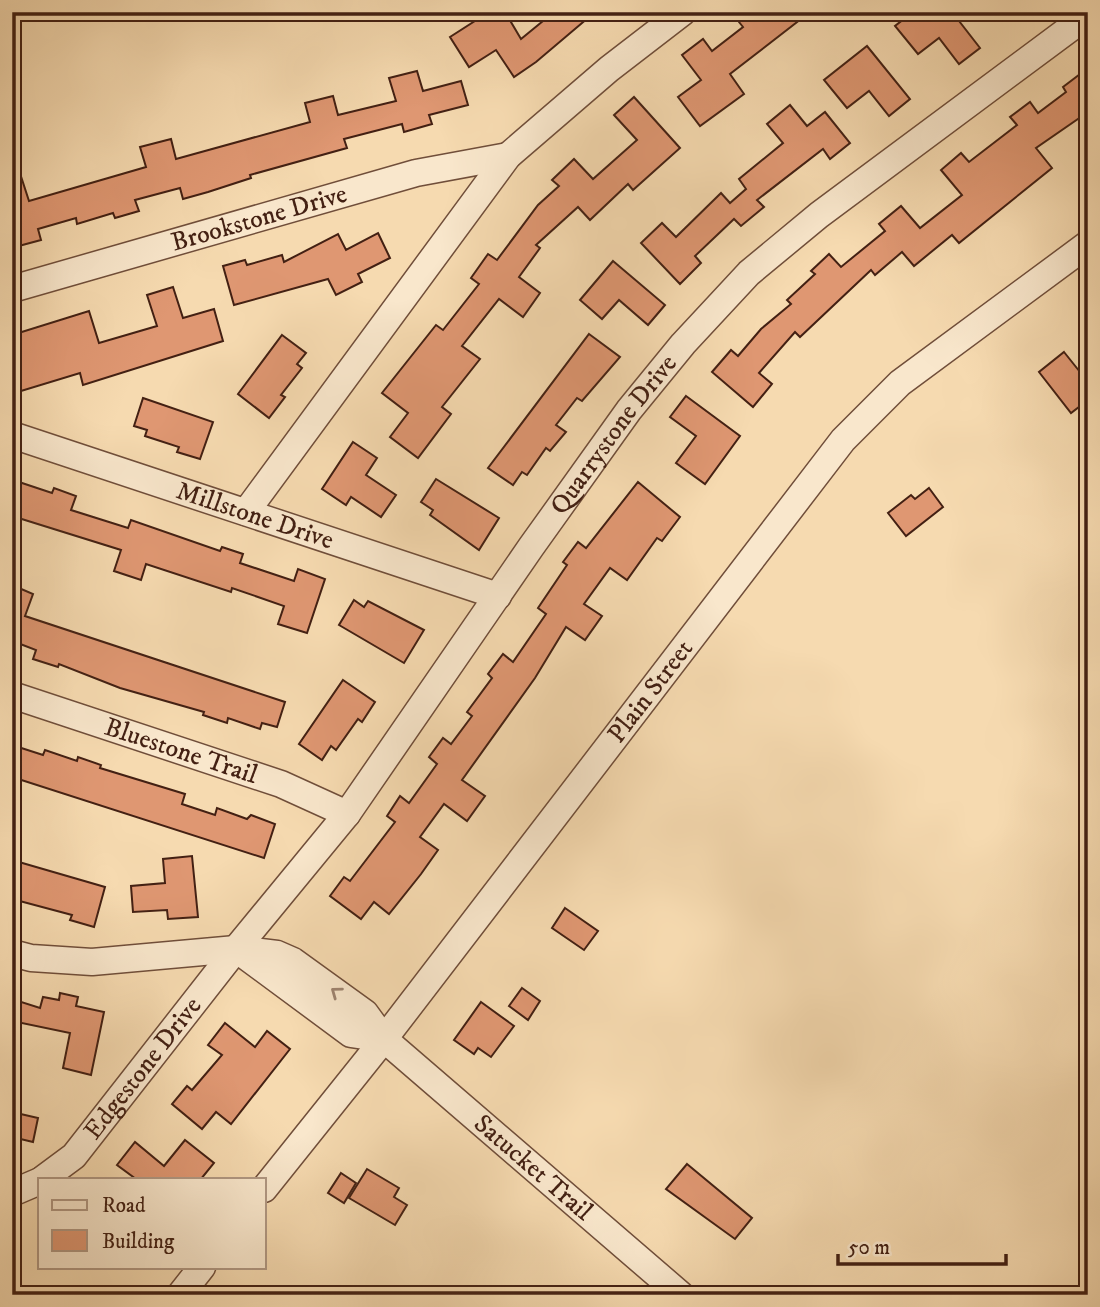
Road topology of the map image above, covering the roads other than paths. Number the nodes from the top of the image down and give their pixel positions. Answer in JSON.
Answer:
{"nodes":[{"id":1,"x":683,"y":12,"type":"edge"},
{"id":2,"x":1088,"y":15,"type":"edge"},
{"id":3,"x":508,"y":156,"type":"junction"},
{"id":4,"x":1088,"y":244,"type":"edge"},
{"id":5,"x":12,"y":289,"type":"edge"},
{"id":6,"x":12,"y":435,"type":"edge"},
{"id":7,"x":246,"y":512,"type":"junction"},
{"id":8,"x":498,"y":596,"type":"junction"},
{"id":9,"x":12,"y":695,"type":"edge"},
{"id":10,"x":346,"y":814,"type":"junction"},
{"id":11,"x":236,"y":949,"type":"junction"},
{"id":12,"x":12,"y":953,"type":"edge"},
{"id":13,"x":384,"y":1039,"type":"junction"},
{"id":14,"x":45,"y":1178,"type":"edge"},
{"id":15,"x":38,"y":1182,"type":"edge"},
{"id":16,"x":266,"y":1186,"type":"edge"},
{"id":17,"x":12,"y":1193,"type":"edge"},
{"id":18,"x":201,"y":1268,"type":"edge"},
{"id":19,"x":180,"y":1295,"type":"edge"},
{"id":20,"x":681,"y":1295,"type":"edge"}],
"edges":[{"from":1,"to":3,"type":"street"},
{"from":2,"to":8,"type":"street","name":"Quarrystone Drive"},
{"from":3,"to":5,"type":"street","name":"Brookstone Drive"},
{"from":3,"to":7,"type":"street"},
{"from":4,"to":13,"type":"street","name":"Plain Street"},
{"from":6,"to":7,"type":"street","name":"Millstone Drive"},
{"from":7,"to":8,"type":"street","name":"Millstone Drive"},
{"from":8,"to":10,"type":"street","name":"Quarrystone Drive"},
{"from":9,"to":10,"type":"street","name":"Bluestone Trail"},
{"from":10,"to":11,"type":"street","name":"Quarrystone Drive"},
{"from":11,"to":12,"type":"street"},
{"from":11,"to":13,"type":"street"},
{"from":11,"to":14,"type":"street","name":"Edgestone Drive"},
{"from":13,"to":16,"type":"street","name":"Plain Street"},
{"from":13,"to":20,"type":"street","name":"Satucket Trail"},
{"from":15,"to":17,"type":"street","name":"Edgestone Drive"},
{"from":18,"to":19,"type":"street"}]}
